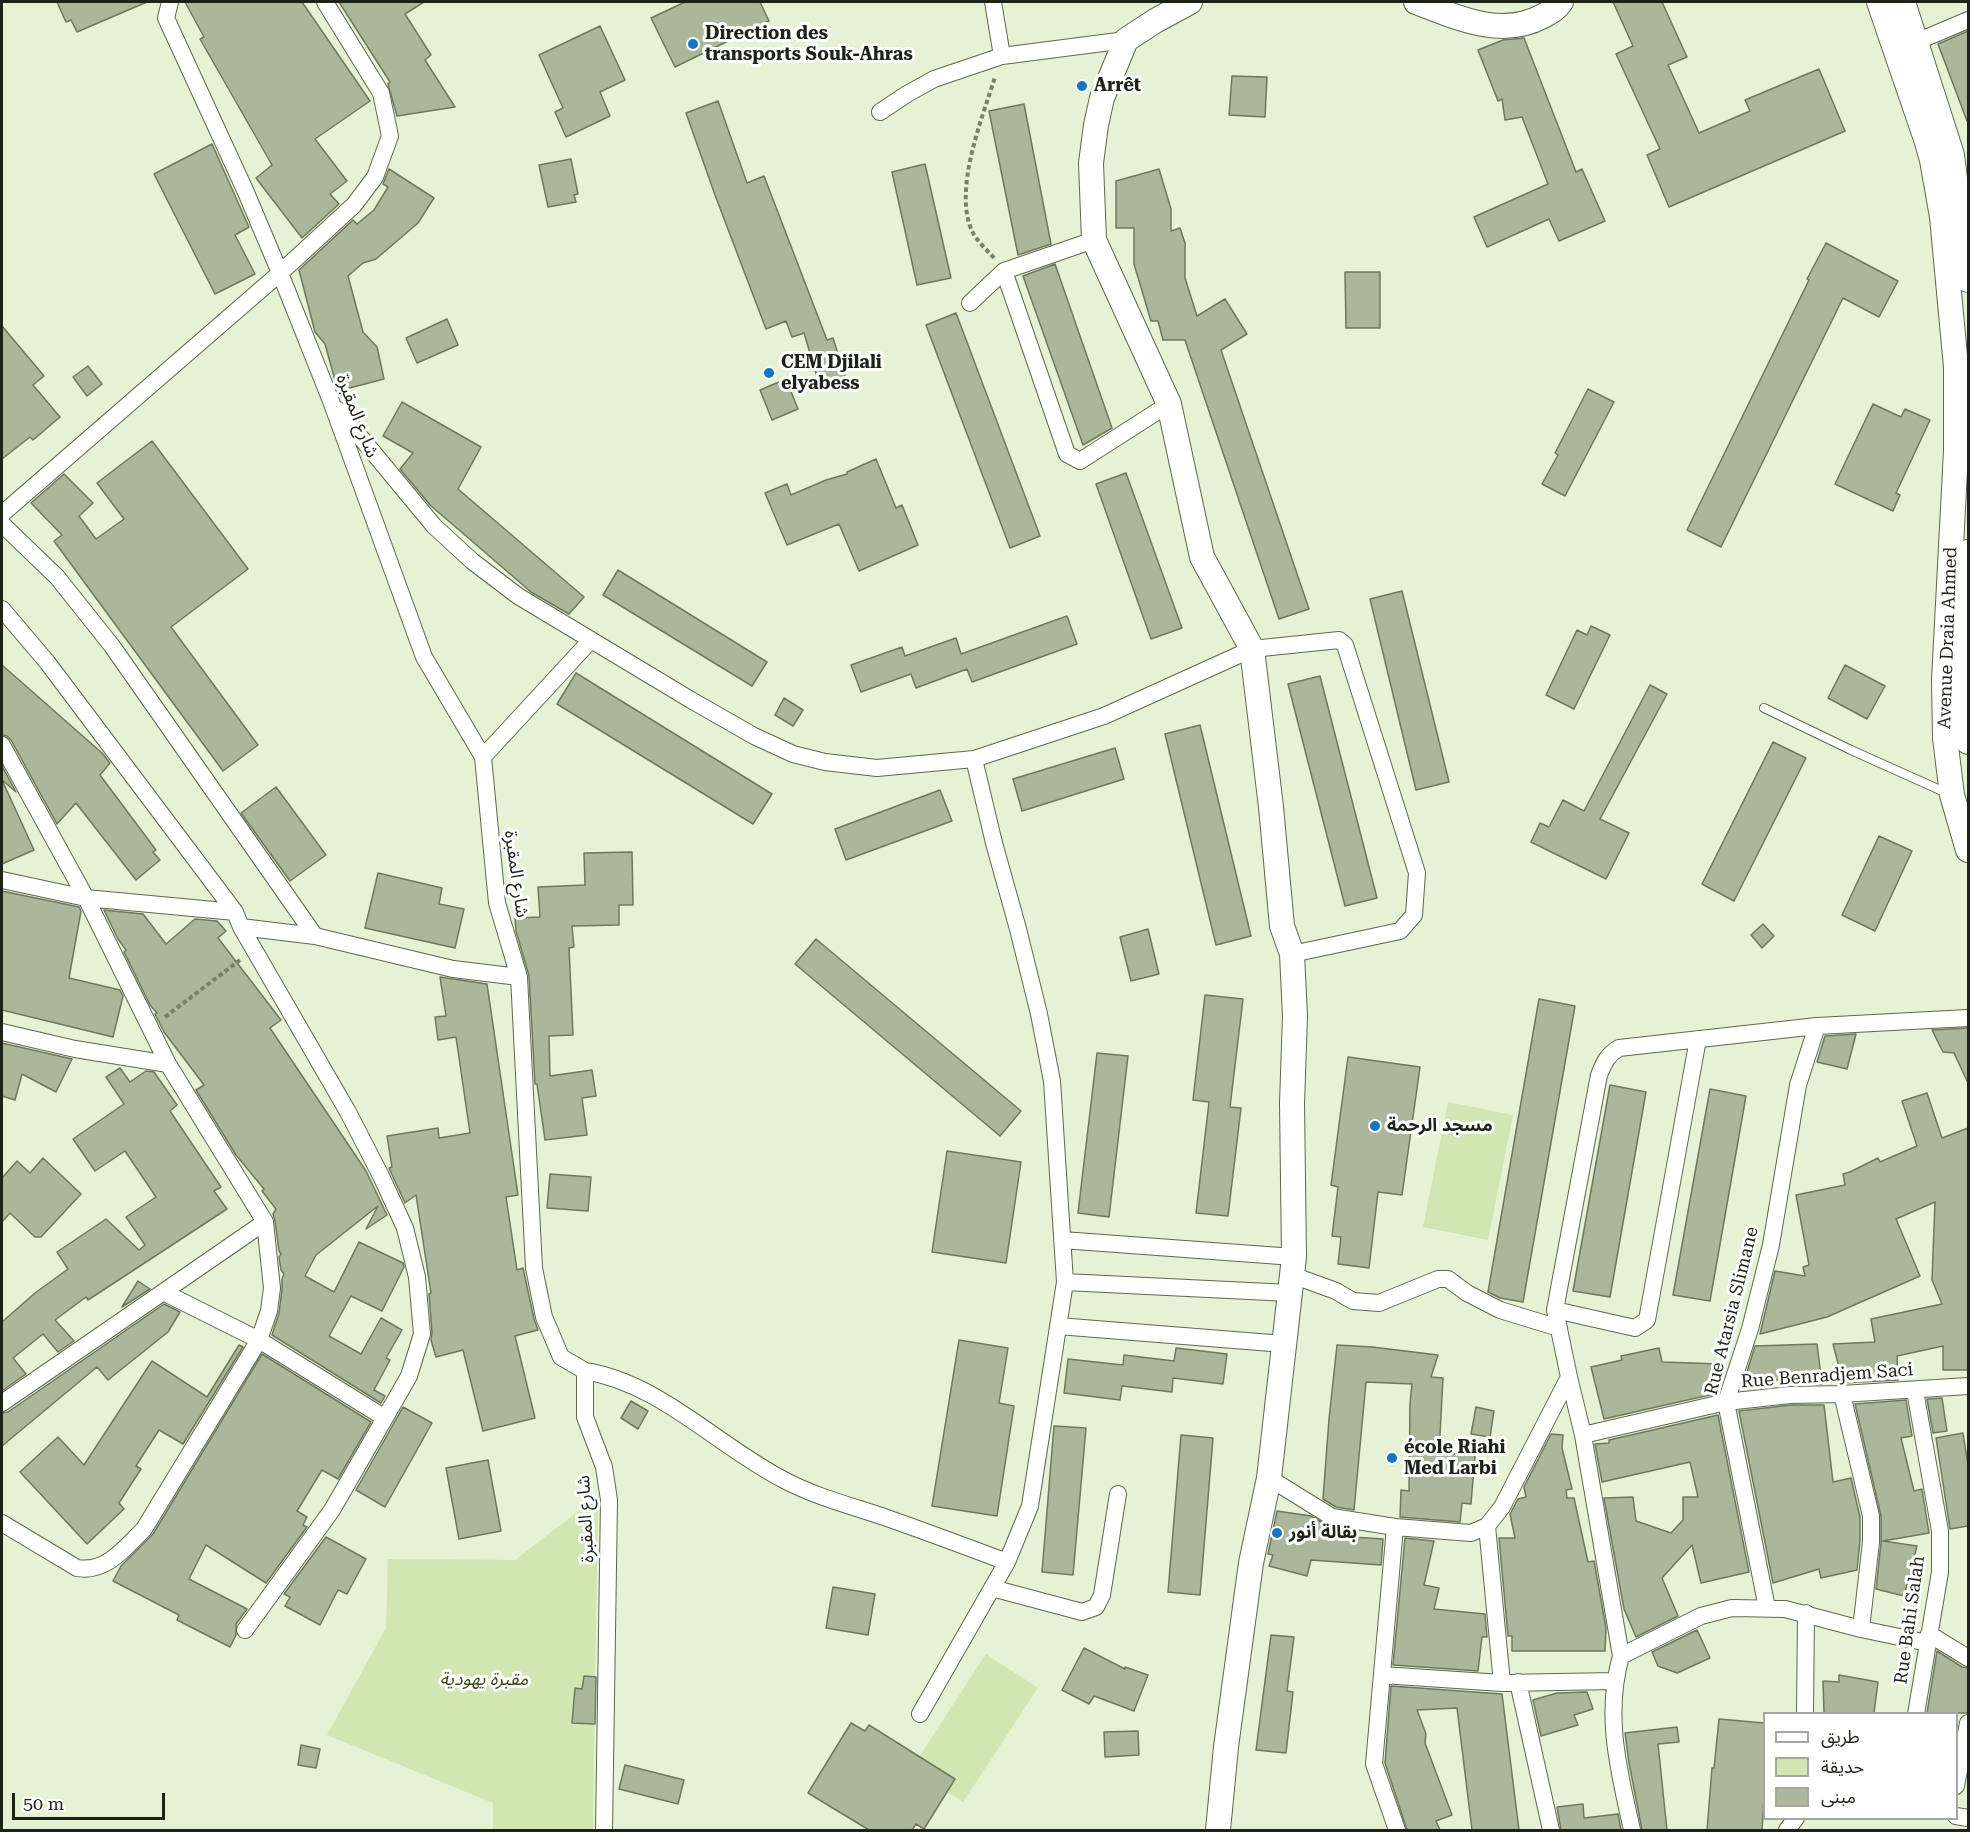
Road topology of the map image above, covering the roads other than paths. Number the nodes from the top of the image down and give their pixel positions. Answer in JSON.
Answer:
{"nodes":[{"id":1,"x":170,"y":2,"type":"edge"},
{"id":2,"x":325,"y":2,"type":"edge"},
{"id":3,"x":993,"y":2,"type":"edge"},
{"id":4,"x":1190,"y":2,"type":"edge"},
{"id":5,"x":1416,"y":2,"type":"edge"},
{"id":6,"x":1561,"y":2,"type":"edge"},
{"id":7,"x":1879,"y":2,"type":"edge"},
{"id":8,"x":1903,"y":2,"type":"edge"},
{"id":9,"x":1968,"y":20,"type":"edge"},
{"id":10,"x":1126,"y":40,"type":"junction"},
{"id":11,"x":1916,"y":42,"type":"junction"},
{"id":12,"x":1002,"y":56,"type":"junction"},
{"id":13,"x":880,"y":112,"type":"dead end"},
{"id":14,"x":1094,"y":240,"type":"junction"},
{"id":15,"x":1004,"y":271,"type":"junction"},
{"id":16,"x":280,"y":273,"type":"junction"},
{"id":17,"x":1968,"y":280,"type":"edge"},
{"id":18,"x":970,"y":303,"type":"dead end"},
{"id":19,"x":331,"y":401,"type":"junction"},
{"id":20,"x":1170,"y":404,"type":"junction"},
{"id":21,"x":2,"y":514,"type":"edge"},
{"id":22,"x":2,"y":524,"type":"edge"},
{"id":23,"x":1963,"y":554,"type":"edge"},
{"id":24,"x":2,"y":609,"type":"edge"},
{"id":25,"x":591,"y":639,"type":"junction"},
{"id":26,"x":1252,"y":649,"type":"junction"},
{"id":27,"x":1764,"y":708,"type":"dead end"},
{"id":28,"x":1968,"y":742,"type":"edge"},
{"id":29,"x":2,"y":745,"type":"edge"},
{"id":30,"x":483,"y":757,"type":"junction"},
{"id":31,"x":974,"y":759,"type":"junction"},
{"id":32,"x":1952,"y":795,"type":"junction"},
{"id":33,"x":1968,"y":850,"type":"edge"},
{"id":34,"x":2,"y":880,"type":"edge"},
{"id":35,"x":86,"y":898,"type":"junction"},
{"id":36,"x":238,"y":920,"type":"junction"},
{"id":37,"x":315,"y":936,"type":"junction"},
{"id":38,"x":1292,"y":954,"type":"junction"},
{"id":39,"x":519,"y":977,"type":"junction"},
{"id":40,"x":1968,"y":1018,"type":"edge"},
{"id":41,"x":1817,"y":1026,"type":"junction"},
{"id":42,"x":2,"y":1032,"type":"edge"},
{"id":43,"x":1698,"y":1040,"type":"junction"},
{"id":44,"x":168,"y":1064,"type":"junction"},
{"id":45,"x":265,"y":1222,"type":"junction"},
{"id":46,"x":1062,"y":1240,"type":"junction"},
{"id":47,"x":1292,"y":1275,"type":"junction"},
{"id":48,"x":1065,"y":1282,"type":"junction"},
{"id":49,"x":164,"y":1292,"type":"junction"},
{"id":50,"x":1555,"y":1310,"type":"junction"},
{"id":51,"x":1058,"y":1326,"type":"junction"},
{"id":52,"x":1559,"y":1328,"type":"junction"},
{"id":53,"x":259,"y":1340,"type":"junction"},
{"id":54,"x":1284,"y":1344,"type":"junction"},
{"id":55,"x":585,"y":1371,"type":"junction"},
{"id":56,"x":1569,"y":1377,"type":"junction"},
{"id":57,"x":1968,"y":1386,"type":"edge"},
{"id":58,"x":1915,"y":1390,"type":"junction"},
{"id":59,"x":1842,"y":1394,"type":"junction"},
{"id":60,"x":1726,"y":1402,"type":"junction"},
{"id":61,"x":2,"y":1403,"type":"edge"},
{"id":62,"x":384,"y":1418,"type":"junction"},
{"id":63,"x":1583,"y":1435,"type":"junction"},
{"id":64,"x":1269,"y":1478,"type":"junction"},
{"id":65,"x":1118,"y":1494,"type":"dead end"},
{"id":66,"x":2,"y":1523,"type":"edge"},
{"id":67,"x":1487,"y":1526,"type":"junction"},
{"id":68,"x":1395,"y":1527,"type":"junction"},
{"id":69,"x":1007,"y":1562,"type":"junction"},
{"id":70,"x":992,"y":1588,"type":"junction"},
{"id":71,"x":1767,"y":1608,"type":"junction"},
{"id":72,"x":1806,"y":1613,"type":"junction"},
{"id":73,"x":1861,"y":1629,"type":"junction"},
{"id":74,"x":245,"y":1630,"type":"dead end"},
{"id":75,"x":1928,"y":1638,"type":"junction"},
{"id":76,"x":1622,"y":1656,"type":"junction"},
{"id":77,"x":1968,"y":1658,"type":"edge"},
{"id":78,"x":1382,"y":1675,"type":"junction"},
{"id":79,"x":1615,"y":1681,"type":"junction"},
{"id":80,"x":1510,"y":1683,"type":"junction"},
{"id":81,"x":1805,"y":1712,"type":"edge"},
{"id":82,"x":1916,"y":1712,"type":"edge"},
{"id":83,"x":920,"y":1714,"type":"dead end"},
{"id":84,"x":1968,"y":1723,"type":"edge"},
{"id":85,"x":1958,"y":1776,"type":"edge"},
{"id":86,"x":604,"y":1830,"type":"edge"},
{"id":87,"x":1218,"y":1830,"type":"edge"},
{"id":88,"x":1397,"y":1830,"type":"edge"},
{"id":89,"x":1551,"y":1830,"type":"edge"},
{"id":90,"x":1632,"y":1830,"type":"edge"}],
"edges":[{"from":1,"to":16,"type":"street","name":"شارع المقبرة"},
{"from":2,"to":16,"type":"street"},
{"from":3,"to":12,"type":"street"},
{"from":4,"to":10,"type":"street"},
{"from":5,"to":6,"type":"street"},
{"from":7,"to":23,"type":"street","name":"Avenue Draia Ahmed"},
{"from":8,"to":11,"type":"street"},
{"from":9,"to":11,"type":"street"},
{"from":10,"to":12,"type":"street"},
{"from":10,"to":14,"type":"street"},
{"from":11,"to":17,"type":"street"},
{"from":12,"to":13,"type":"street"},
{"from":14,"to":15,"type":"street"},
{"from":14,"to":20,"type":"street"},
{"from":15,"to":18,"type":"street"},
{"from":15,"to":20,"type":"street"},
{"from":16,"to":19,"type":"street","name":"شارع المقبرة"},
{"from":16,"to":21,"type":"street"},
{"from":19,"to":25,"type":"street"},
{"from":19,"to":30,"type":"street","name":"شارع المقبرة"},
{"from":20,"to":26,"type":"street"},
{"from":22,"to":37,"type":"street"},
{"from":23,"to":28,"type":"street","name":"Avenue Draia Ahmed"},
{"from":23,"to":32,"type":"street","name":"Avenue Draia Ahmed"},
{"from":24,"to":36,"type":"street"},
{"from":25,"to":30,"type":"street"},
{"from":25,"to":31,"type":"street"},
{"from":26,"to":31,"type":"street"},
{"from":26,"to":38,"type":"street"},
{"from":26,"to":38,"type":"street"},
{"from":27,"to":32,"type":"lane"},
{"from":29,"to":35,"type":"street"},
{"from":30,"to":39,"type":"street","name":"شارع المقبرة"},
{"from":31,"to":46,"type":"street"},
{"from":32,"to":33,"type":"street","name":"Avenue Draia Ahmed"},
{"from":34,"to":35,"type":"street"},
{"from":35,"to":36,"type":"street"},
{"from":35,"to":44,"type":"street"},
{"from":36,"to":37,"type":"street"},
{"from":36,"to":62,"type":"street"},
{"from":37,"to":39,"type":"street"},
{"from":38,"to":47,"type":"street"},
{"from":39,"to":55,"type":"street","name":"شارع المقبرة"},
{"from":40,"to":41,"type":"street"},
{"from":41,"to":43,"type":"street"},
{"from":41,"to":60,"type":"street","name":"Rue Atarsia Slimane"},
{"from":42,"to":44,"type":"street"},
{"from":43,"to":50,"type":"street"},
{"from":43,"to":50,"type":"street"},
{"from":44,"to":45,"type":"street"},
{"from":45,"to":49,"type":"street"},
{"from":45,"to":53,"type":"street"},
{"from":46,"to":47,"type":"street"},
{"from":46,"to":48,"type":"street"},
{"from":47,"to":48,"type":"street"},
{"from":47,"to":52,"type":"street"},
{"from":47,"to":54,"type":"street"},
{"from":48,"to":51,"type":"street"},
{"from":49,"to":53,"type":"street"},
{"from":49,"to":61,"type":"street"},
{"from":50,"to":52,"type":"street"},
{"from":51,"to":54,"type":"street"},
{"from":51,"to":69,"type":"street"},
{"from":52,"to":56,"type":"street"},
{"from":53,"to":62,"type":"street"},
{"from":53,"to":66,"type":"street"},
{"from":54,"to":64,"type":"street"},
{"from":55,"to":69,"type":"street"},
{"from":55,"to":86,"type":"street","name":"شارع المقبرة"},
{"from":56,"to":63,"type":"street"},
{"from":56,"to":67,"type":"street"},
{"from":57,"to":58,"type":"street","name":"Rue Benradjem Saci"},
{"from":58,"to":59,"type":"street","name":"Rue Benradjem Saci"},
{"from":58,"to":75,"type":"street","name":"Rue Bahi Salah"},
{"from":59,"to":60,"type":"street","name":"Rue Benradjem Saci"},
{"from":59,"to":73,"type":"street"},
{"from":60,"to":63,"type":"street","name":"Rue Benradjem Saci"},
{"from":60,"to":71,"type":"street","name":"Rue Atarsia Slimane"},
{"from":62,"to":74,"type":"street"},
{"from":63,"to":76,"type":"street"},
{"from":64,"to":68,"type":"street"},
{"from":64,"to":87,"type":"street"},
{"from":65,"to":70,"type":"street"},
{"from":67,"to":68,"type":"street"},
{"from":67,"to":80,"type":"street"},
{"from":68,"to":78,"type":"street"},
{"from":69,"to":70,"type":"street"},
{"from":70,"to":83,"type":"street"},
{"from":71,"to":72,"type":"street"},
{"from":71,"to":76,"type":"street"},
{"from":72,"to":73,"type":"street"},
{"from":72,"to":81,"type":"street"},
{"from":73,"to":75,"type":"street"},
{"from":75,"to":77,"type":"street"},
{"from":75,"to":82,"type":"street","name":"Rue Bahi Salah"},
{"from":76,"to":79,"type":"street"},
{"from":78,"to":80,"type":"street"},
{"from":78,"to":88,"type":"street"},
{"from":79,"to":80,"type":"street"},
{"from":79,"to":90,"type":"street"},
{"from":80,"to":89,"type":"street"},
{"from":84,"to":85,"type":"street"}]}
